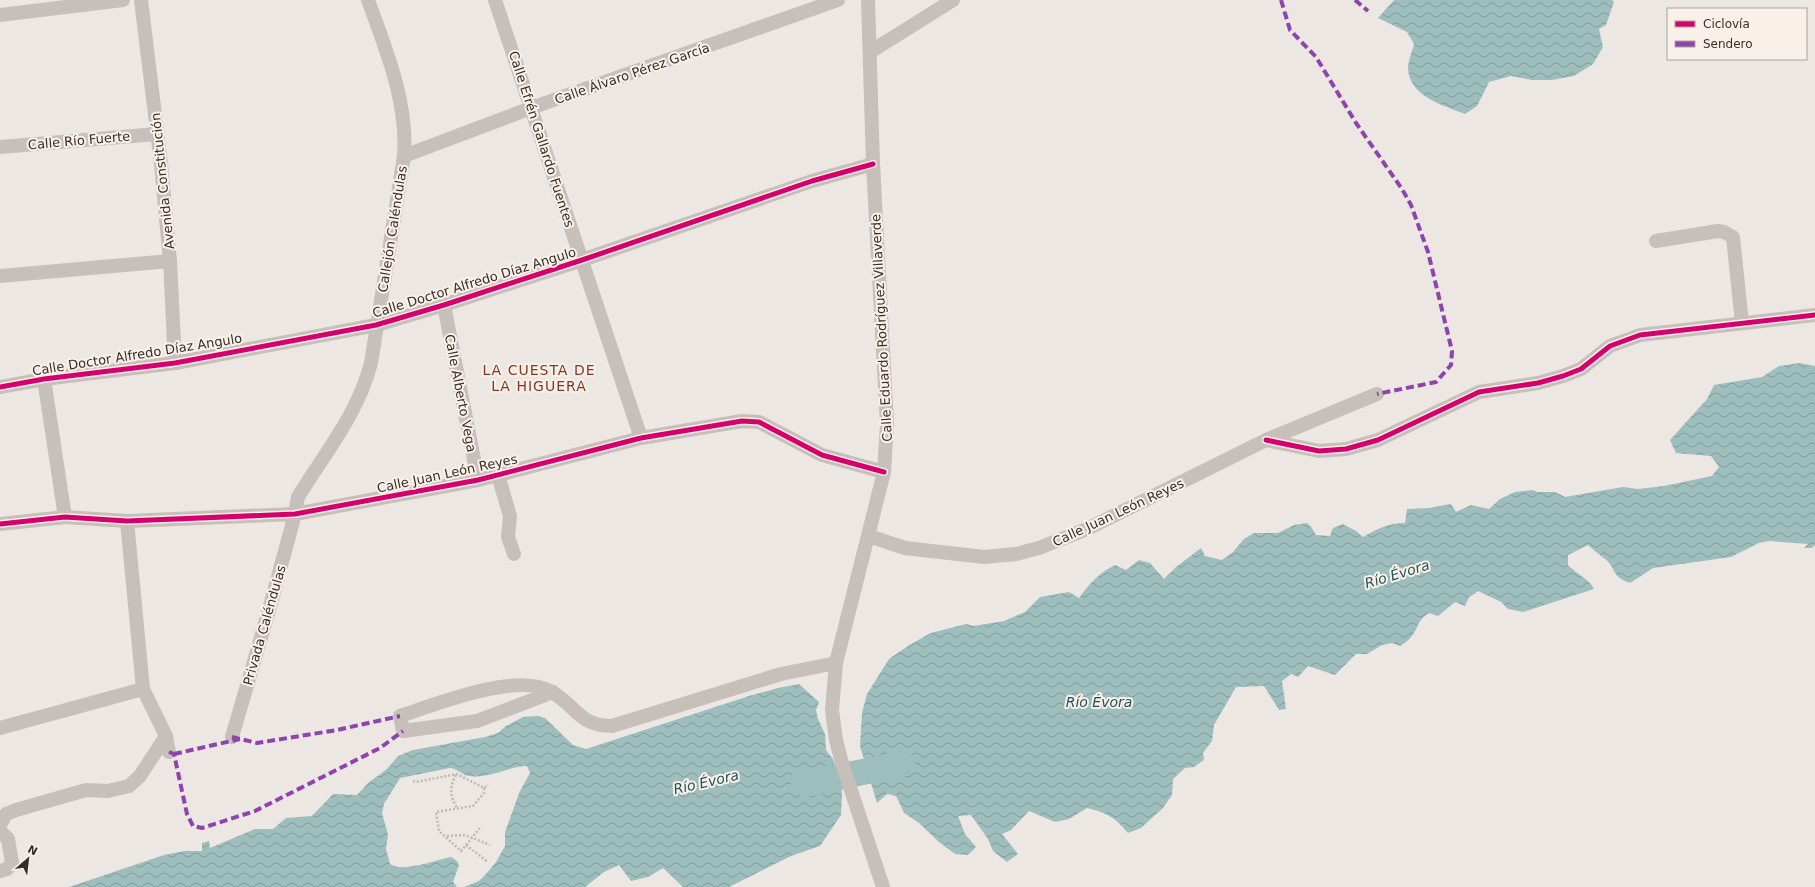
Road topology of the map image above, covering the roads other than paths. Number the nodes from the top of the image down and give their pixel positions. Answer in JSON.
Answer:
{"nodes":[{"id":1,"x":123,"y":0,"type":"edge"},
{"id":2,"x":140,"y":0,"type":"edge"},
{"id":3,"x":368,"y":0,"type":"edge"},
{"id":4,"x":495,"y":0,"type":"edge"},
{"id":5,"x":838,"y":0,"type":"edge"},
{"id":6,"x":868,"y":0,"type":"edge"},
{"id":7,"x":953,"y":0,"type":"edge"},
{"id":8,"x":0,"y":15,"type":"edge"},
{"id":9,"x":870,"y":52,"type":"junction"},
{"id":10,"x":531,"y":108,"type":"junction"},
{"id":11,"x":157,"y":134,"type":"junction"},
{"id":12,"x":0,"y":147,"type":"edge"},
{"id":13,"x":404,"y":156,"type":"junction"},
{"id":14,"x":873,"y":164,"type":"junction"},
{"id":15,"x":1656,"y":241,"type":"dead end"},
{"id":16,"x":582,"y":260,"type":"junction"},
{"id":17,"x":170,"y":261,"type":"junction"},
{"id":18,"x":0,"y":276,"type":"edge"},
{"id":19,"x":444,"y":305,"type":"junction"},
{"id":20,"x":1815,"y":315,"type":"edge"},
{"id":21,"x":1742,"y":323,"type":"junction"},
{"id":22,"x":376,"y":325,"type":"junction"},
{"id":23,"x":174,"y":363,"type":"junction"},
{"id":24,"x":44,"y":379,"type":"junction"},
{"id":25,"x":0,"y":387,"type":"edge"},
{"id":26,"x":1377,"y":394,"type":"dead end"},
{"id":27,"x":641,"y":438,"type":"junction"},
{"id":28,"x":1266,"y":440,"type":"junction"},
{"id":29,"x":884,"y":472,"type":"junction"},
{"id":30,"x":498,"y":475,"type":"junction"},
{"id":31,"x":478,"y":480,"type":"junction"},
{"id":32,"x":295,"y":514,"type":"junction"},
{"id":33,"x":65,"y":517,"type":"junction"},
{"id":34,"x":127,"y":521,"type":"junction"},
{"id":35,"x":0,"y":524,"type":"edge"},
{"id":36,"x":869,"y":536,"type":"junction"},
{"id":37,"x":514,"y":554,"type":"dead end"},
{"id":38,"x":836,"y":663,"type":"junction"},
{"id":39,"x":143,"y":689,"type":"junction"},
{"id":40,"x":553,"y":692,"type":"junction"},
{"id":41,"x":0,"y":728,"type":"edge"},
{"id":42,"x":166,"y":736,"type":"junction"},
{"id":43,"x":232,"y":736,"type":"dead end"},
{"id":44,"x":169,"y":752,"type":"dead end"},
{"id":45,"x":0,"y":825,"type":"edge"},
{"id":46,"x":0,"y":831,"type":"edge"},
{"id":47,"x":0,"y":871,"type":"edge"},
{"id":48,"x":882,"y":887,"type":"edge"}],
"edges":[{"from":1,"to":8,"type":"street"},
{"from":2,"to":11,"type":"street","name":"Avenida Constitución"},
{"from":3,"to":13,"type":"street","name":"Callejón Caléndulas"},
{"from":4,"to":10,"type":"street","name":"Calle Efrén Gallardo Fuentes"},
{"from":5,"to":10,"type":"street","name":"Calle Álvaro Pérez García"},
{"from":6,"to":9,"type":"street","name":"Calle Eduardo Rodríguez Villaverde"},
{"from":7,"to":9,"type":"street"},
{"from":9,"to":14,"type":"street","name":"Calle Eduardo Rodríguez Villaverde"},
{"from":10,"to":13,"type":"street","name":"Calle Álvaro Pérez García"},
{"from":10,"to":16,"type":"street","name":"Calle Efrén Gallardo Fuentes"},
{"from":11,"to":12,"type":"street","name":"Calle Río Fuerte"},
{"from":11,"to":17,"type":"street","name":"Avenida Constitución"},
{"from":13,"to":22,"type":"street","name":"Callejón Caléndulas"},
{"from":14,"to":16,"type":"street","name":"Calle Doctor Alfredo Díaz Angulo"},
{"from":14,"to":29,"type":"street","name":"Calle Eduardo Rodríguez Villaverde"},
{"from":15,"to":21,"type":"street"},
{"from":16,"to":19,"type":"street","name":"Calle Doctor Alfredo Díaz Angulo"},
{"from":16,"to":27,"type":"street","name":"Calle Efrén Gallardo Fuentes"},
{"from":17,"to":18,"type":"street"},
{"from":17,"to":23,"type":"street","name":"Avenida Constitución"},
{"from":19,"to":22,"type":"street","name":"Calle Doctor Alfredo Díaz Angulo"},
{"from":19,"to":31,"type":"street","name":"Calle Alberto Vega"},
{"from":20,"to":21,"type":"street"},
{"from":21,"to":28,"type":"street"},
{"from":22,"to":23,"type":"street","name":"Calle Doctor Alfredo Díaz Angulo"},
{"from":22,"to":32,"type":"street","name":"Callejón Caléndulas"},
{"from":23,"to":24,"type":"street","name":"Calle Doctor Alfredo Díaz Angulo"},
{"from":24,"to":25,"type":"street","name":"Calle Doctor Alfredo Díaz Angulo"},
{"from":24,"to":33,"type":"street"},
{"from":26,"to":28,"type":"street","name":"Calle Juan León Reyes"},
{"from":27,"to":29,"type":"street","name":"Calle Juan León Reyes"},
{"from":27,"to":30,"type":"street","name":"Calle Juan León Reyes"},
{"from":28,"to":36,"type":"street","name":"Calle Juan León Reyes"},
{"from":29,"to":36,"type":"street","name":"Calle Eduardo Rodríguez Villaverde"},
{"from":30,"to":31,"type":"street","name":"Calle Juan León Reyes"},
{"from":30,"to":37,"type":"street"},
{"from":31,"to":32,"type":"street","name":"Calle Juan León Reyes"},
{"from":32,"to":34,"type":"street","name":"Calle Juan León Reyes"},
{"from":32,"to":43,"type":"street","name":"Privada Caléndulas"},
{"from":33,"to":34,"type":"street","name":"Calle Juan León Reyes"},
{"from":33,"to":35,"type":"street","name":"Calle Juan León Reyes"},
{"from":34,"to":39,"type":"street"},
{"from":36,"to":38,"type":"street","name":"Calle Eduardo Rodríguez Villaverde"},
{"from":38,"to":40,"type":"street"},
{"from":38,"to":48,"type":"street","name":"Calle Eduardo Rodríguez Villaverde"},
{"from":39,"to":41,"type":"street"},
{"from":39,"to":42,"type":"street"},
{"from":40,"to":40,"type":"street"},
{"from":42,"to":44,"type":"street"},
{"from":42,"to":45,"type":"street"},
{"from":46,"to":47,"type":"street"}]}
